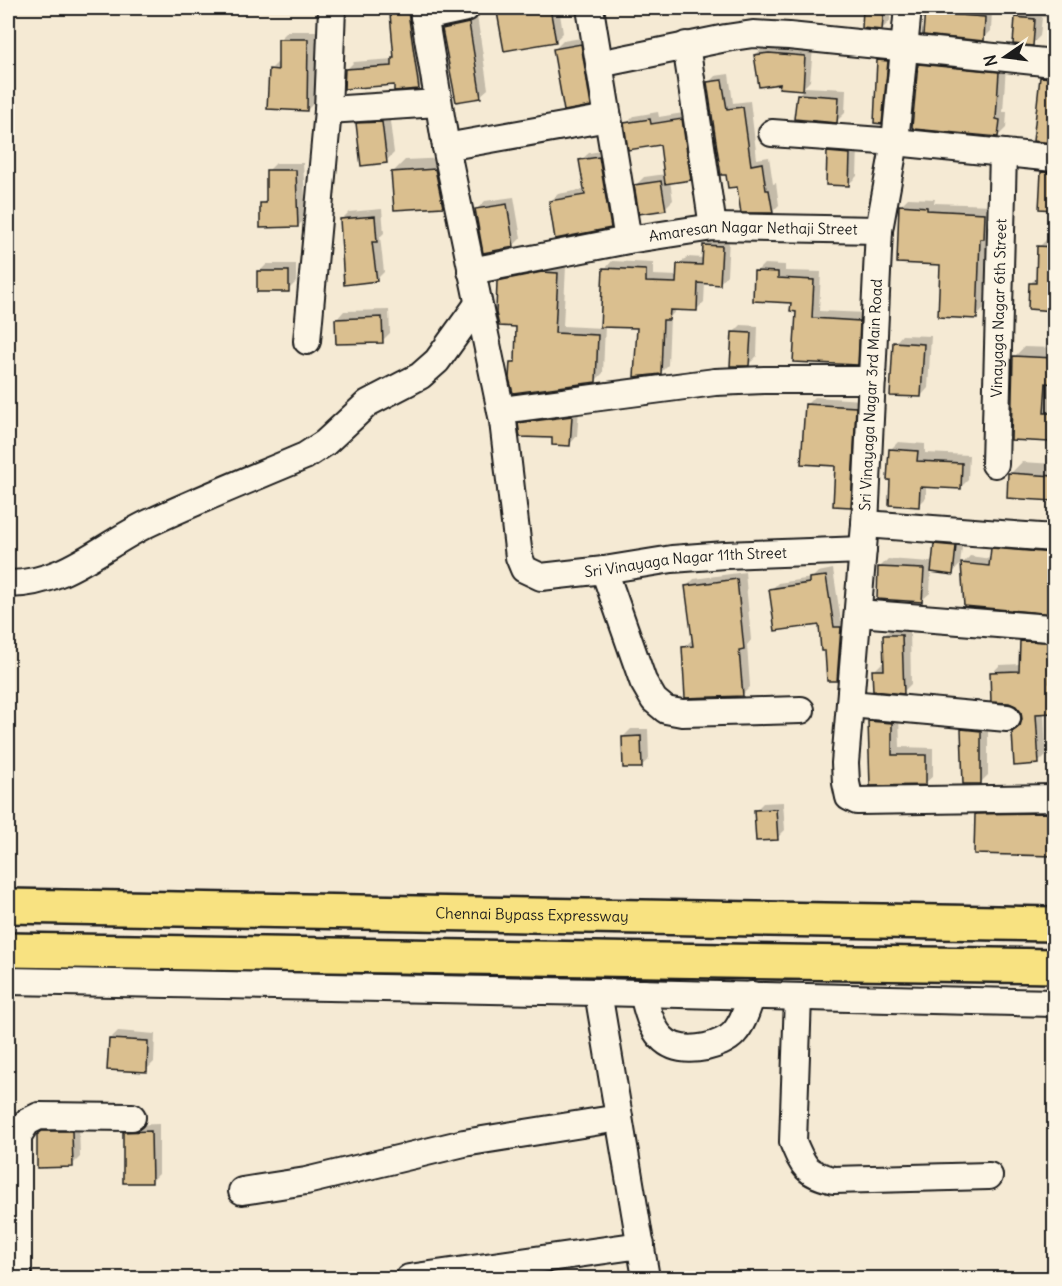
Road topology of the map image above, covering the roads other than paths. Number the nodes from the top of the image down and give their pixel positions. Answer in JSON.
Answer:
{"nodes":[{"id":1,"x":332,"y":8,"type":"edge"},
{"id":2,"x":466,"y":8,"type":"edge"},
{"id":3,"x":590,"y":8,"type":"edge"},
{"id":4,"x":908,"y":8,"type":"edge"},
{"id":5,"x":423,"y":12,"type":"edge"},
{"id":6,"x":686,"y":45,"type":"junction"},
{"id":7,"x":906,"y":49,"type":"junction"},
{"id":8,"x":1054,"y":63,"type":"edge"},
{"id":9,"x":599,"y":64,"type":"junction"},
{"id":10,"x":438,"y":103,"type":"junction"},
{"id":11,"x":328,"y":110,"type":"junction"},
{"id":12,"x":608,"y":118,"type":"junction"},
{"id":13,"x":772,"y":133,"type":"dead end"},
{"id":14,"x":895,"y":142,"type":"junction"},
{"id":15,"x":446,"y":147,"type":"junction"},
{"id":16,"x":1003,"y":153,"type":"junction"},
{"id":17,"x":1054,"y":158,"type":"edge"},
{"id":18,"x":713,"y":227,"type":"junction"},
{"id":19,"x":879,"y":230,"type":"junction"},
{"id":20,"x":628,"y":240,"type":"junction"},
{"id":21,"x":471,"y":272,"type":"junction"},
{"id":22,"x":478,"y":304,"type":"junction"},
{"id":23,"x":307,"y":341,"type":"dead end"},
{"id":24,"x":872,"y":380,"type":"junction"},
{"id":25,"x":501,"y":410,"type":"junction"},
{"id":26,"x":995,"y":464,"type":"dead end"},
{"id":27,"x":865,"y":524,"type":"junction"},
{"id":28,"x":1054,"y":538,"type":"edge"},
{"id":29,"x":862,"y":550,"type":"junction"},
{"id":30,"x":604,"y":570,"type":"junction"},
{"id":31,"x":8,"y":584,"type":"edge"},
{"id":32,"x":858,"y":613,"type":"junction"},
{"id":33,"x":1049,"y":628,"type":"dead end"},
{"id":34,"x":850,"y":704,"type":"junction"},
{"id":35,"x":801,"y":711,"type":"dead end"},
{"id":36,"x":1007,"y":718,"type":"dead end"},
{"id":37,"x":1054,"y":798,"type":"edge"},
{"id":38,"x":8,"y":906,"type":"edge"},
{"id":39,"x":1054,"y":924,"type":"edge"},
{"id":40,"x":8,"y":950,"type":"edge"},
{"id":41,"x":1054,"y":966,"type":"edge"},
{"id":42,"x":8,"y":981,"type":"edge"},
{"id":43,"x":598,"y":992,"type":"junction"},
{"id":44,"x":643,"y":993,"type":"junction"},
{"id":45,"x":752,"y":995,"type":"junction"},
{"id":46,"x":798,"y":997,"type":"junction"},
{"id":47,"x":1054,"y":1003,"type":"edge"},
{"id":48,"x":132,"y":1117,"type":"dead end"},
{"id":49,"x":619,"y":1118,"type":"junction"},
{"id":50,"x":13,"y":1136,"type":"edge"},
{"id":51,"x":989,"y":1176,"type":"dead end"},
{"id":52,"x":242,"y":1191,"type":"dead end"},
{"id":53,"x":640,"y":1245,"type":"junction"},
{"id":54,"x":18,"y":1278,"type":"edge"},
{"id":55,"x":409,"y":1278,"type":"edge"},
{"id":56,"x":646,"y":1278,"type":"edge"}],
"edges":[{"from":1,"to":11,"type":"street"},
{"from":2,"to":5,"type":"street"},
{"from":3,"to":9,"type":"street"},
{"from":4,"to":7,"type":"street","name":"Sri Vinayaga Nagar 3rd Main Road"},
{"from":5,"to":10,"type":"street"},
{"from":6,"to":7,"type":"street"},
{"from":6,"to":9,"type":"street"},
{"from":6,"to":18,"type":"street"},
{"from":7,"to":8,"type":"street"},
{"from":7,"to":14,"type":"street","name":"Sri Vinayaga Nagar 3rd Main Road"},
{"from":9,"to":12,"type":"street"},
{"from":10,"to":11,"type":"street"},
{"from":10,"to":15,"type":"street"},
{"from":11,"to":23,"type":"street"},
{"from":12,"to":15,"type":"street"},
{"from":12,"to":20,"type":"street"},
{"from":13,"to":14,"type":"street"},
{"from":14,"to":16,"type":"street"},
{"from":14,"to":19,"type":"street","name":"Sri Vinayaga Nagar 3rd Main Road"},
{"from":15,"to":21,"type":"street"},
{"from":16,"to":17,"type":"street"},
{"from":16,"to":26,"type":"street","name":"Vinayaga Nagar 6th Street"},
{"from":18,"to":19,"type":"street","name":"Amaresan Nagar Nethaji Street"},
{"from":18,"to":20,"type":"street","name":"Amaresan Nagar Nethaji Street"},
{"from":19,"to":24,"type":"street","name":"Sri Vinayaga Nagar 3rd Main Road"},
{"from":20,"to":21,"type":"street","name":"Amaresan Nagar Nethaji Street"},
{"from":21,"to":22,"type":"street"},
{"from":22,"to":25,"type":"street"},
{"from":22,"to":31,"type":"street"},
{"from":24,"to":25,"type":"street"},
{"from":24,"to":27,"type":"street","name":"Sri Vinayaga Nagar 3rd Main Road"},
{"from":25,"to":30,"type":"street","name":"Sri Vinayaga Nagar 11th Street"},
{"from":27,"to":28,"type":"street"},
{"from":27,"to":29,"type":"street","name":"Sri Vinayaga Nagar 3rd Main Road"},
{"from":29,"to":30,"type":"street","name":"Sri Vinayaga Nagar 11th Street"},
{"from":29,"to":32,"type":"street","name":"Sri Vinayaga Nagar 3rd Main Road"},
{"from":30,"to":35,"type":"street"},
{"from":32,"to":33,"type":"street"},
{"from":32,"to":34,"type":"street","name":"Sri Vinayaga Nagar 3rd Main Road"},
{"from":34,"to":36,"type":"street"},
{"from":34,"to":37,"type":"street","name":"Sri Vinayaga Nagar 3rd Main Road"},
{"from":38,"to":39,"type":"highway","name":"Chennai Bypass Expressway"},
{"from":40,"to":41,"type":"highway"},
{"from":42,"to":43,"type":"street"},
{"from":43,"to":44,"type":"street"},
{"from":43,"to":49,"type":"street"},
{"from":44,"to":45,"type":"street"},
{"from":44,"to":45,"type":"street"},
{"from":45,"to":46,"type":"street"},
{"from":46,"to":47,"type":"street"},
{"from":46,"to":51,"type":"street"},
{"from":48,"to":50,"type":"street"},
{"from":49,"to":52,"type":"street"},
{"from":49,"to":53,"type":"street"},
{"from":50,"to":54,"type":"street"},
{"from":53,"to":55,"type":"street"},
{"from":53,"to":56,"type":"street"}]}
